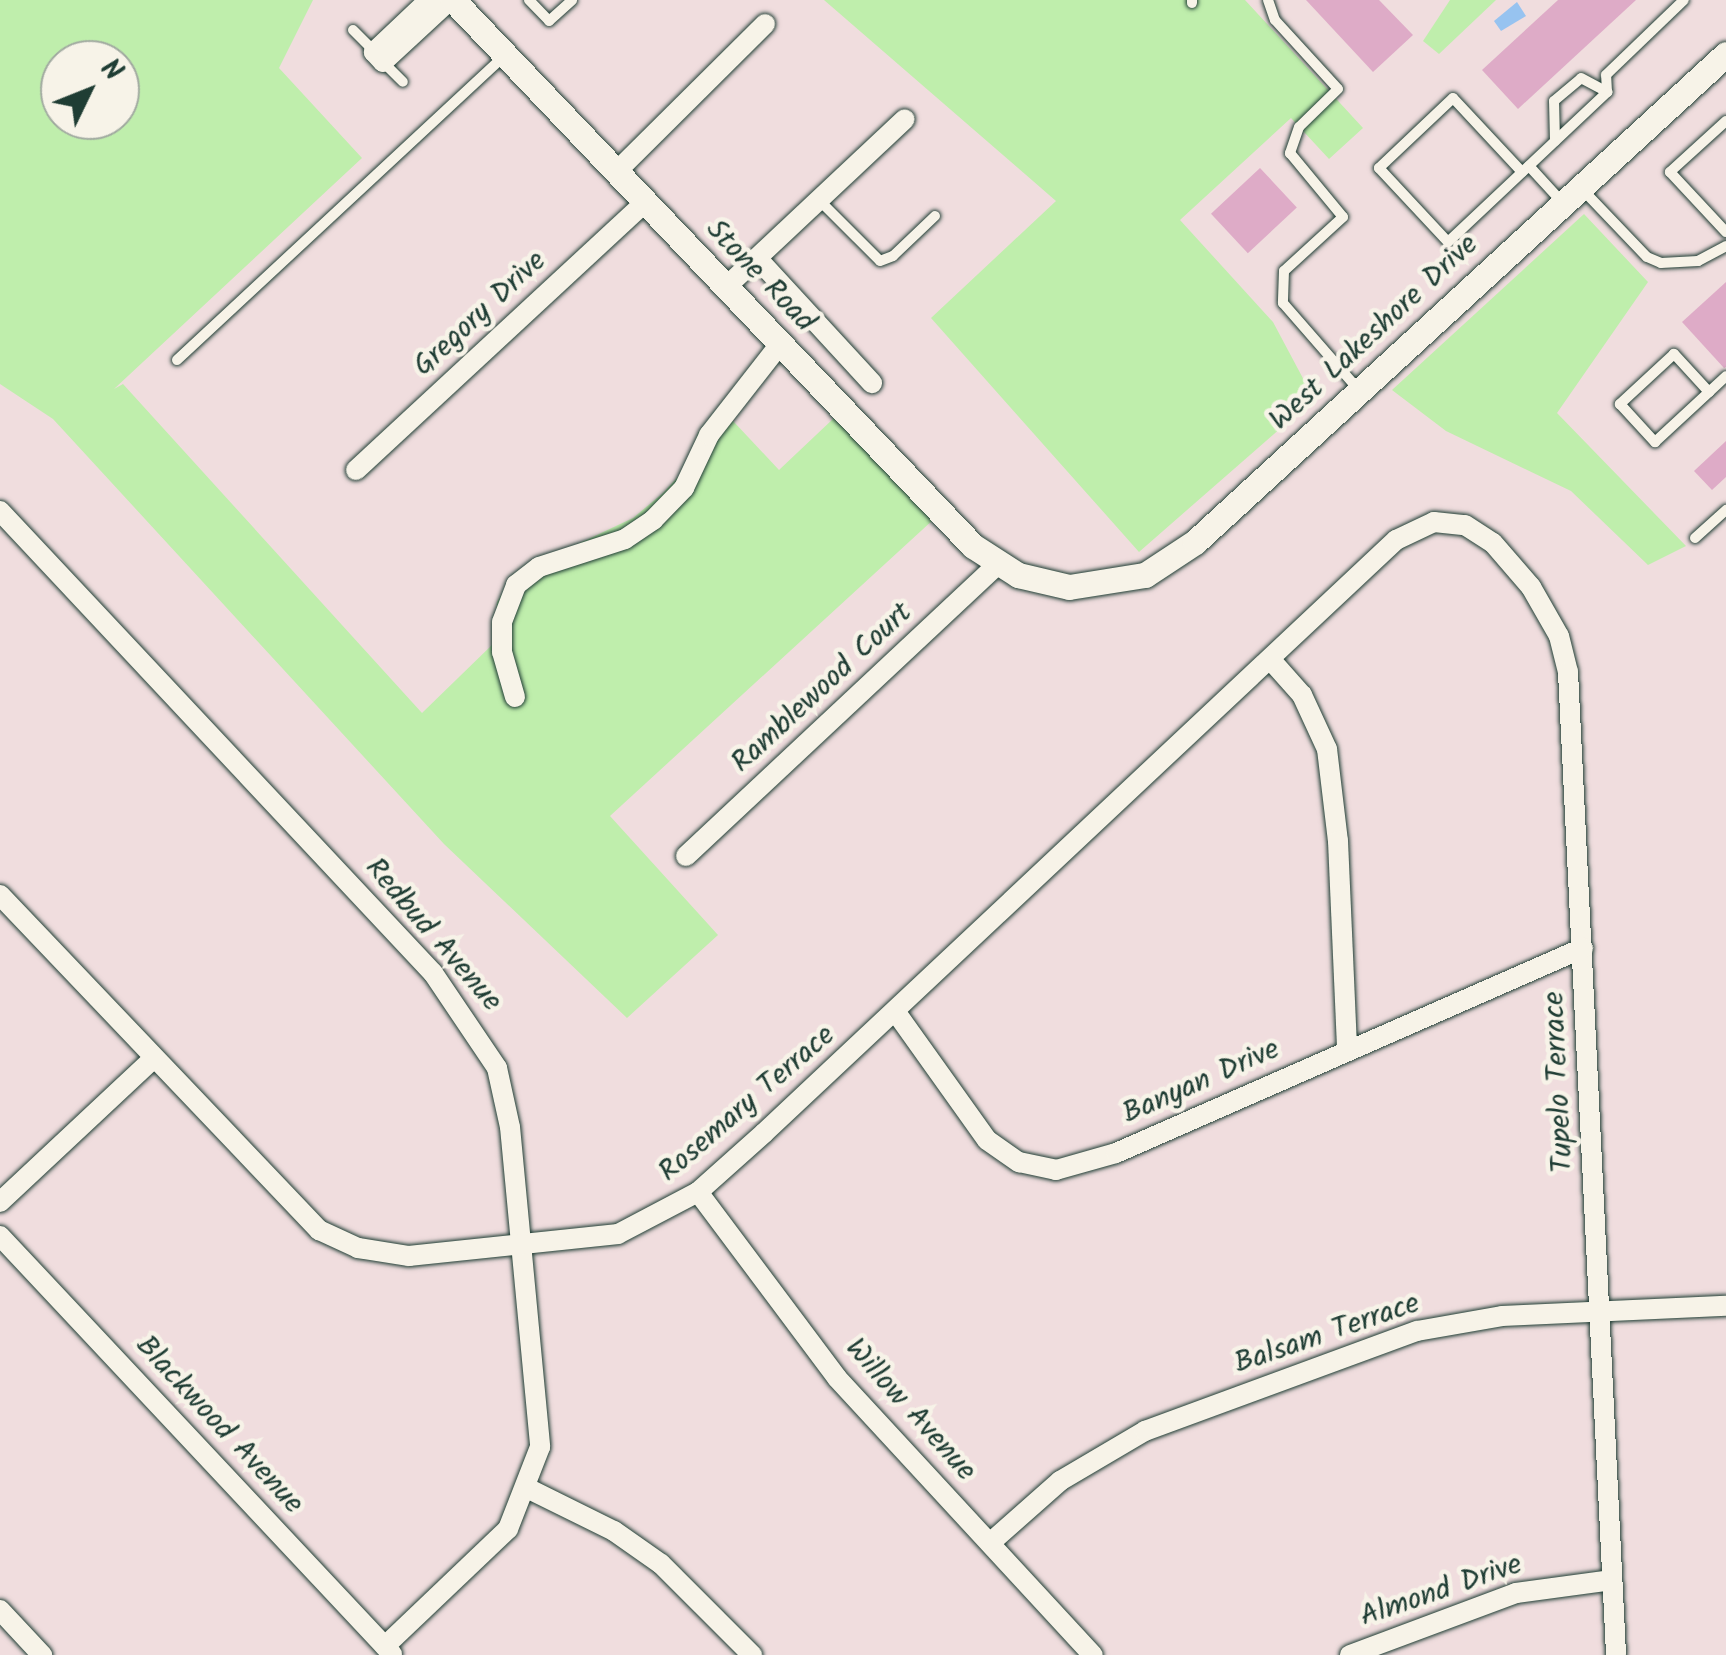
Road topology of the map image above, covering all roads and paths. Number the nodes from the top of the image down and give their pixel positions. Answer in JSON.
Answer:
{"nodes":[{"id":1,"x":429,"y":0,"type":"edge"},
{"id":2,"x":452,"y":0,"type":"edge"},
{"id":3,"x":529,"y":0,"type":"edge"},
{"id":4,"x":572,"y":0,"type":"edge"},
{"id":5,"x":1268,"y":0,"type":"edge"},
{"id":6,"x":1684,"y":0,"type":"edge"},
{"id":7,"x":765,"y":24,"type":"dead end"},
{"id":8,"x":353,"y":30,"type":"dead end"},
{"id":9,"x":1726,"y":54,"type":"edge"},
{"id":10,"x":505,"y":55,"type":"junction"},
{"id":11,"x":379,"y":57,"type":"junction"},
{"id":12,"x":403,"y":82,"type":"dead end"},
{"id":13,"x":1607,"y":92,"type":"junction"},
{"id":14,"x":905,"y":119,"type":"dead end"},
{"id":15,"x":1726,"y":121,"type":"edge"},
{"id":16,"x":1556,"y":141,"type":"junction"},
{"id":17,"x":1526,"y":169,"type":"junction"},
{"id":18,"x":616,"y":172,"type":"junction"},
{"id":19,"x":1572,"y":195,"type":"junction"},
{"id":20,"x":819,"y":200,"type":"junction"},
{"id":21,"x":645,"y":202,"type":"junction"},
{"id":22,"x":935,"y":216,"type":"dead end"},
{"id":23,"x":1726,"y":232,"type":"edge"},
{"id":24,"x":1726,"y":246,"type":"edge"},
{"id":25,"x":757,"y":258,"type":"junction"},
{"id":26,"x":726,"y":287,"type":"junction"},
{"id":27,"x":780,"y":344,"type":"junction"},
{"id":28,"x":177,"y":360,"type":"dead end"},
{"id":29,"x":1726,"y":376,"type":"edge"},
{"id":30,"x":872,"y":383,"type":"dead end"},
{"id":31,"x":1360,"y":391,"type":"junction"},
{"id":32,"x":1709,"y":392,"type":"junction"},
{"id":33,"x":356,"y":470,"type":"dead end"},
{"id":34,"x":1726,"y":510,"type":"edge"},
{"id":35,"x":0,"y":512,"type":"edge"},
{"id":36,"x":1482,"y":535,"type":"joint"},
{"id":37,"x":1696,"y":538,"type":"dead end"},
{"id":38,"x":998,"y":564,"type":"junction"},
{"id":39,"x":1032,"y":580,"type":"joint"},
{"id":40,"x":1270,"y":659,"type":"junction"},
{"id":41,"x":514,"y":697,"type":"dead end"},
{"id":42,"x":686,"y":856,"type":"dead end"},
{"id":43,"x":0,"y":896,"type":"edge"},
{"id":44,"x":1583,"y":948,"type":"junction"},
{"id":45,"x":895,"y":1011,"type":"junction"},
{"id":46,"x":1347,"y":1049,"type":"junction"},
{"id":47,"x":153,"y":1059,"type":"junction"},
{"id":48,"x":698,"y":1192,"type":"junction"},
{"id":49,"x":0,"y":1202,"type":"edge"},
{"id":50,"x":0,"y":1236,"type":"edge"},
{"id":51,"x":523,"y":1246,"type":"junction"},
{"id":52,"x":1726,"y":1306,"type":"edge"},
{"id":53,"x":1600,"y":1312,"type":"junction"},
{"id":54,"x":528,"y":1489,"type":"junction"},
{"id":55,"x":990,"y":1544,"type":"junction"},
{"id":56,"x":1612,"y":1580,"type":"junction"},
{"id":57,"x":0,"y":1610,"type":"edge"},
{"id":58,"x":389,"y":1650,"type":"edge"},
{"id":59,"x":42,"y":1655,"type":"edge"},
{"id":60,"x":752,"y":1655,"type":"edge"},
{"id":61,"x":1094,"y":1655,"type":"edge"},
{"id":62,"x":1350,"y":1655,"type":"edge"},
{"id":63,"x":1616,"y":1655,"type":"edge"}],
"edges":[{"from":1,"to":11,"type":"street"},
{"from":2,"to":10,"type":"street","name":"Stone Road"},
{"from":2,"to":11,"type":"street"},
{"from":3,"to":4,"type":"lane"},
{"from":5,"to":31,"type":"lane"},
{"from":6,"to":13,"type":"lane"},
{"from":7,"to":18,"type":"street"},
{"from":8,"to":11,"type":"lane"},
{"from":9,"to":19,"type":"street","name":"West Lakeshore Drive"},
{"from":10,"to":18,"type":"street","name":"Stone Road"},
{"from":10,"to":28,"type":"lane"},
{"from":11,"to":12,"type":"lane"},
{"from":13,"to":16,"type":"lane"},
{"from":13,"to":16,"type":"lane"},
{"from":14,"to":20,"type":"street"},
{"from":15,"to":23,"type":"lane"},
{"from":16,"to":17,"type":"lane"},
{"from":17,"to":17,"type":"lane"},
{"from":17,"to":19,"type":"lane"},
{"from":18,"to":21,"type":"street","name":"Stone Road"},
{"from":19,"to":24,"type":"lane"},
{"from":19,"to":31,"type":"street","name":"West Lakeshore Drive"},
{"from":20,"to":22,"type":"lane"},
{"from":20,"to":25,"type":"street"},
{"from":21,"to":26,"type":"street","name":"Stone Road"},
{"from":21,"to":33,"type":"street","name":"Gregory Drive"},
{"from":25,"to":26,"type":"street"},
{"from":25,"to":30,"type":"street"},
{"from":26,"to":27,"type":"street","name":"Stone Road"},
{"from":27,"to":38,"type":"street","name":"Stone Road"},
{"from":27,"to":41,"type":"street"},
{"from":29,"to":32,"type":"lane"},
{"from":31,"to":39,"type":"street","name":"West Lakeshore Drive"},
{"from":32,"to":32,"type":"lane"},
{"from":34,"to":37,"type":"lane"},
{"from":35,"to":51,"type":"street","name":"Redbud Avenue"},
{"from":36,"to":40,"type":"street","name":"Rosemary Terrace"},
{"from":36,"to":44,"type":"street","name":"Tupelo Terrace"},
{"from":38,"to":39,"type":"street","name":"Stone Road"},
{"from":38,"to":42,"type":"street","name":"Ramblewood Court"},
{"from":40,"to":45,"type":"street","name":"Rosemary Terrace"},
{"from":40,"to":46,"type":"street"},
{"from":43,"to":47,"type":"street","name":"Rosemary Terrace"},
{"from":44,"to":46,"type":"street","name":"Banyan Drive"},
{"from":44,"to":53,"type":"street","name":"Tupelo Terrace"},
{"from":45,"to":46,"type":"street","name":"Banyan Drive"},
{"from":45,"to":48,"type":"street","name":"Rosemary Terrace"},
{"from":47,"to":49,"type":"street"},
{"from":47,"to":51,"type":"street","name":"Rosemary Terrace"},
{"from":48,"to":51,"type":"street","name":"Rosemary Terrace"},
{"from":48,"to":55,"type":"street","name":"Willow Avenue"},
{"from":50,"to":58,"type":"street","name":"Blackwood Avenue"},
{"from":51,"to":54,"type":"street","name":"Redbud Avenue"},
{"from":52,"to":53,"type":"street","name":"Balsam Terrace"},
{"from":53,"to":55,"type":"street","name":"Balsam Terrace"},
{"from":53,"to":56,"type":"street","name":"Tupelo Terrace"},
{"from":54,"to":58,"type":"street","name":"Redbud Avenue"},
{"from":54,"to":60,"type":"street"},
{"from":55,"to":61,"type":"street","name":"Willow Avenue"},
{"from":56,"to":62,"type":"street","name":"Almond Drive"},
{"from":56,"to":63,"type":"street","name":"Tupelo Terrace"},
{"from":57,"to":59,"type":"street"}]}
